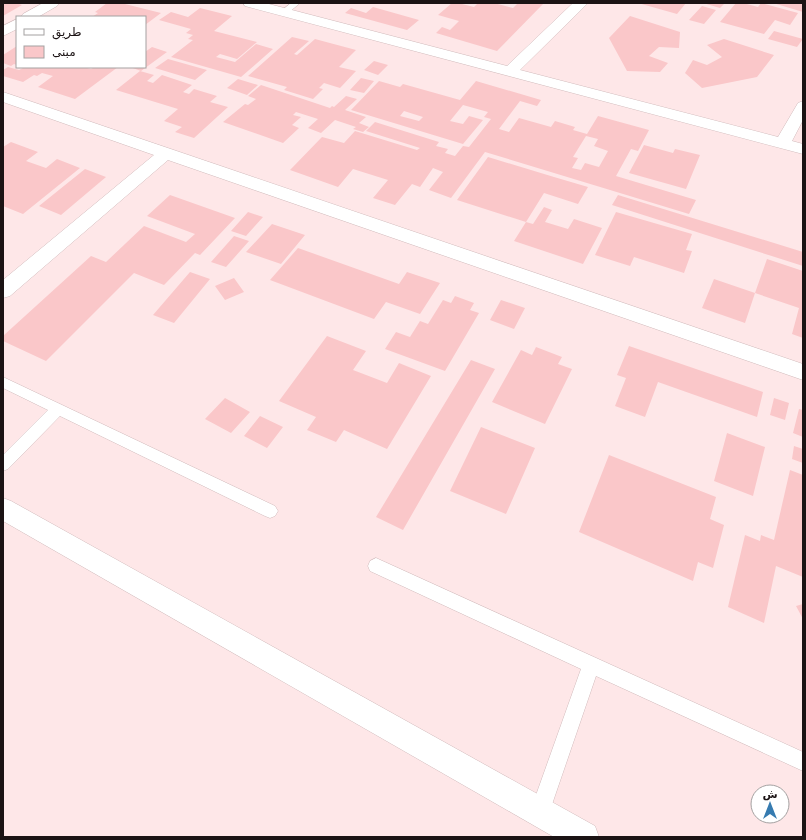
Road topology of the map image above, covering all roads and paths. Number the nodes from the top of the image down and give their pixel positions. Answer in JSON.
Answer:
{"nodes":[{"id":1,"x":52,"y":3,"type":"edge"},
{"id":2,"x":250,"y":3,"type":"edge"},
{"id":3,"x":296,"y":3,"type":"edge"},
{"id":4,"x":581,"y":3,"type":"edge"},
{"id":5,"x":284,"y":12,"type":"junction"},
{"id":6,"x":30,"y":16,"type":"edge"},
{"id":7,"x":16,"y":24,"type":"edge"},
{"id":8,"x":3,"y":32,"type":"edge"},
{"id":9,"x":509,"y":72,"type":"junction"},
{"id":10,"x":3,"y":97,"type":"edge"},
{"id":11,"x":803,"y":106,"type":"edge"},
{"id":12,"x":782,"y":144,"type":"junction"},
{"id":13,"x":803,"y":149,"type":"edge"},
{"id":14,"x":165,"y":154,"type":"junction"},
{"id":15,"x":3,"y":291,"type":"edge"},
{"id":16,"x":803,"y":372,"type":"edge"},
{"id":17,"x":3,"y":382,"type":"edge"},
{"id":18,"x":58,"y":409,"type":"junction"},
{"id":19,"x":3,"y":465,"type":"edge"},
{"id":20,"x":3,"y":509,"type":"edge"},
{"id":21,"x":270,"y":511,"type":"dead end"},
{"id":22,"x":376,"y":566,"type":"dead end"},
{"id":23,"x":591,"y":664,"type":"junction"},
{"id":24,"x":803,"y":762,"type":"edge"},
{"id":25,"x":540,"y":812,"type":"junction"},
{"id":26,"x":584,"y":837,"type":"edge"}],
"edges":[{"from":1,"to":6,"type":"street"},
{"from":2,"to":5,"type":"street"},
{"from":3,"to":5,"type":"lane"},
{"from":4,"to":9,"type":"street"},
{"from":5,"to":9,"type":"street"},
{"from":7,"to":8,"type":"street"},
{"from":9,"to":12,"type":"street"},
{"from":10,"to":14,"type":"street"},
{"from":11,"to":12,"type":"street"},
{"from":12,"to":13,"type":"street"},
{"from":14,"to":15,"type":"street"},
{"from":14,"to":16,"type":"street"},
{"from":17,"to":18,"type":"lane"},
{"from":18,"to":19,"type":"lane"},
{"from":18,"to":21,"type":"lane"},
{"from":20,"to":25,"type":"street"},
{"from":22,"to":23,"type":"lane"},
{"from":23,"to":24,"type":"lane"},
{"from":23,"to":25,"type":"lane"},
{"from":25,"to":26,"type":"street"}]}
